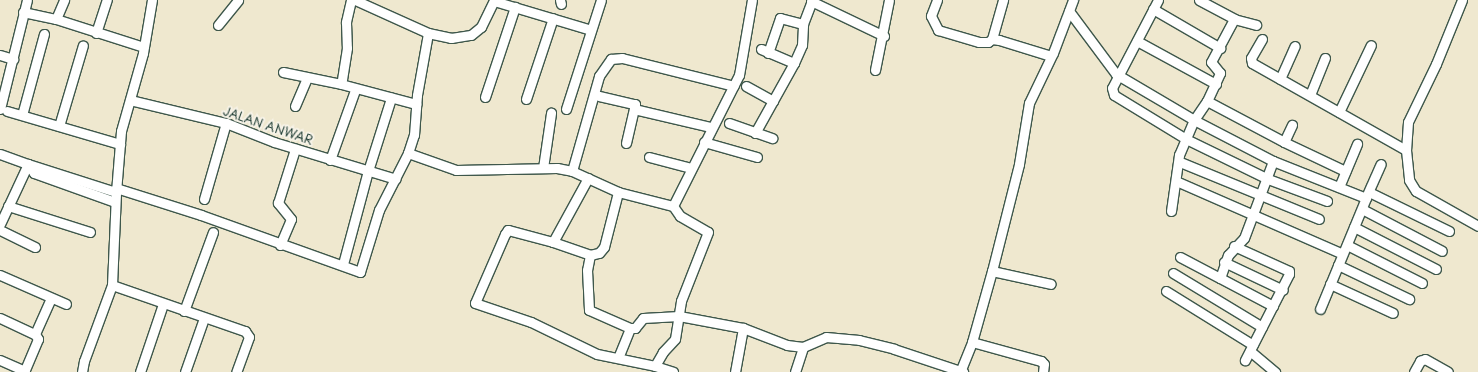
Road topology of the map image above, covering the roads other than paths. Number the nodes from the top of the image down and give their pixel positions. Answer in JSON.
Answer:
{"nodes":[{"id":1,"x":27,"y":0,"type":"edge"},
{"id":2,"x":64,"y":0,"type":"edge"},
{"id":3,"x":107,"y":0,"type":"edge"},
{"id":4,"x":152,"y":0,"type":"edge"},
{"id":5,"x":238,"y":0,"type":"edge"},
{"id":6,"x":351,"y":0,"type":"edge"},
{"id":7,"x":355,"y":0,"type":"edge"},
{"id":8,"x":494,"y":0,"type":"edge"},
{"id":9,"x":601,"y":0,"type":"edge"},
{"id":10,"x":752,"y":0,"type":"edge"},
{"id":11,"x":889,"y":0,"type":"edge"},
{"id":12,"x":937,"y":0,"type":"edge"},
{"id":13,"x":1003,"y":0,"type":"edge"},
{"id":14,"x":1073,"y":0,"type":"edge"},
{"id":15,"x":1158,"y":0,"type":"edge"},
{"id":16,"x":1198,"y":0,"type":"edge"},
{"id":17,"x":1462,"y":0,"type":"edge"},
{"id":18,"x":812,"y":1,"type":"edge"},
{"id":19,"x":515,"y":7,"type":"junction"},
{"id":20,"x":1153,"y":9,"type":"junction"},
{"id":21,"x":1069,"y":11,"type":"junction"},
{"id":22,"x":23,"y":12,"type":"junction"},
{"id":23,"x":553,"y":18,"type":"junction"},
{"id":24,"x":56,"y":19,"type":"junction"},
{"id":25,"x":1234,"y":19,"type":"junction"},
{"id":26,"x":803,"y":24,"type":"junction"},
{"id":27,"x":218,"y":25,"type":"dead end"},
{"id":28,"x":1256,"y":25,"type":"dead end"},
{"id":29,"x":591,"y":30,"type":"junction"},
{"id":30,"x":96,"y":33,"type":"junction"},
{"id":31,"x":428,"y":33,"type":"junction"},
{"id":32,"x":44,"y":34,"type":"dead end"},
{"id":33,"x":884,"y":36,"type":"junction"},
{"id":34,"x":992,"y":39,"type":"junction"},
{"id":35,"x":1262,"y":39,"type":"dead end"},
{"id":36,"x":1136,"y":41,"type":"junction"},
{"id":37,"x":83,"y":44,"type":"dead end"},
{"id":38,"x":1371,"y":45,"type":"dead end"},
{"id":39,"x":1295,"y":46,"type":"dead end"},
{"id":40,"x":144,"y":48,"type":"junction"},
{"id":41,"x":1220,"y":48,"type":"junction"},
{"id":42,"x":0,"y":55,"type":"edge"},
{"id":43,"x":1052,"y":56,"type":"junction"},
{"id":44,"x":1325,"y":58,"type":"dead end"},
{"id":45,"x":13,"y":59,"type":"junction"},
{"id":46,"x":794,"y":63,"type":"junction"},
{"id":47,"x":876,"y":70,"type":"dead end"},
{"id":48,"x":283,"y":72,"type":"dead end"},
{"id":49,"x":1119,"y":75,"type":"junction"},
{"id":50,"x":307,"y":78,"type":"junction"},
{"id":51,"x":1280,"y":79,"type":"junction"},
{"id":52,"x":4,"y":82,"type":"edge"},
{"id":53,"x":341,"y":84,"type":"junction"},
{"id":54,"x":1216,"y":84,"type":"junction"},
{"id":55,"x":734,"y":86,"type":"junction"},
{"id":56,"x":746,"y":86,"type":"dead end"},
{"id":57,"x":355,"y":90,"type":"junction"},
{"id":58,"x":599,"y":96,"type":"dead end"},
{"id":59,"x":1310,"y":96,"type":"junction"},
{"id":60,"x":485,"y":97,"type":"dead end"},
{"id":61,"x":391,"y":98,"type":"junction"},
{"id":62,"x":526,"y":99,"type":"dead end"},
{"id":63,"x":130,"y":100,"type":"junction"},
{"id":64,"x":773,"y":101,"type":"junction"},
{"id":65,"x":1207,"y":101,"type":"junction"},
{"id":66,"x":416,"y":104,"type":"junction"},
{"id":67,"x":295,"y":106,"type":"dead end"},
{"id":68,"x":566,"y":109,"type":"dead end"},
{"id":69,"x":634,"y":109,"type":"junction"},
{"id":70,"x":3,"y":110,"type":"edge"},
{"id":71,"x":1339,"y":112,"type":"junction"},
{"id":72,"x":551,"y":113,"type":"dead end"},
{"id":73,"x":22,"y":115,"type":"junction"},
{"id":74,"x":1194,"y":120,"type":"junction"},
{"id":75,"x":226,"y":123,"type":"junction"},
{"id":76,"x":729,"y":123,"type":"dead end"},
{"id":77,"x":1292,"y":125,"type":"dead end"},
{"id":78,"x":59,"y":126,"type":"junction"},
{"id":79,"x":712,"y":127,"type":"junction"},
{"id":80,"x":755,"y":133,"type":"junction"},
{"id":81,"x":772,"y":138,"type":"dead end"},
{"id":82,"x":1186,"y":139,"type":"junction"},
{"id":83,"x":704,"y":142,"type":"junction"},
{"id":84,"x":1284,"y":142,"type":"junction"},
{"id":85,"x":626,"y":143,"type":"dead end"},
{"id":86,"x":120,"y":144,"type":"junction"},
{"id":87,"x":1358,"y":144,"type":"dead end"},
{"id":88,"x":295,"y":149,"type":"junction"},
{"id":89,"x":1406,"y":150,"type":"junction"},
{"id":90,"x":408,"y":153,"type":"junction"},
{"id":91,"x":0,"y":154,"type":"edge"},
{"id":92,"x":649,"y":157,"type":"dead end"},
{"id":93,"x":757,"y":157,"type":"dead end"},
{"id":94,"x":330,"y":160,"type":"junction"},
{"id":95,"x":1273,"y":161,"type":"junction"},
{"id":96,"x":1180,"y":162,"type":"junction"},
{"id":97,"x":28,"y":164,"type":"junction"},
{"id":98,"x":1381,"y":164,"type":"dead end"},
{"id":99,"x":543,"y":168,"type":"junction"},
{"id":100,"x":691,"y":168,"type":"junction"},
{"id":101,"x":368,"y":171,"type":"junction"},
{"id":102,"x":572,"y":171,"type":"junction"},
{"id":103,"x":1345,"y":171,"type":"junction"},
{"id":104,"x":588,"y":178,"type":"junction"},
{"id":105,"x":396,"y":179,"type":"junction"},
{"id":106,"x":1268,"y":179,"type":"junction"},
{"id":107,"x":1176,"y":181,"type":"junction"},
{"id":108,"x":1339,"y":187,"type":"junction"},
{"id":109,"x":116,"y":190,"type":"junction"},
{"id":110,"x":618,"y":192,"type":"junction"},
{"id":111,"x":1367,"y":195,"type":"junction"},
{"id":112,"x":1260,"y":197,"type":"junction"},
{"id":113,"x":204,"y":199,"type":"dead end"},
{"id":114,"x":1327,"y":201,"type":"dead end"},
{"id":115,"x":116,"y":202,"type":"junction"},
{"id":116,"x":8,"y":206,"type":"junction"},
{"id":117,"x":673,"y":206,"type":"junction"},
{"id":118,"x":1362,"y":209,"type":"junction"},
{"id":119,"x":1171,"y":211,"type":"dead end"},
{"id":120,"x":1252,"y":216,"type":"junction"},
{"id":121,"x":1319,"y":219,"type":"dead end"},
{"id":122,"x":0,"y":224,"type":"edge"},
{"id":123,"x":1478,"y":226,"type":"edge"},
{"id":124,"x":1354,"y":227,"type":"junction"},
{"id":125,"x":0,"y":230,"type":"edge"},
{"id":126,"x":1449,"y":231,"type":"dead end"},
{"id":127,"x":90,"y":232,"type":"dead end"},
{"id":128,"x":213,"y":232,"type":"dead end"},
{"id":129,"x":553,"y":242,"type":"junction"},
{"id":130,"x":280,"y":245,"type":"junction"},
{"id":131,"x":1346,"y":245,"type":"junction"},
{"id":132,"x":1234,"y":246,"type":"junction"},
{"id":133,"x":35,"y":247,"type":"dead end"},
{"id":134,"x":1442,"y":250,"type":"dead end"},
{"id":135,"x":1341,"y":254,"type":"junction"},
{"id":136,"x":590,"y":255,"type":"junction"},
{"id":137,"x":1180,"y":257,"type":"dead end"},
{"id":138,"x":1224,"y":262,"type":"junction"},
{"id":139,"x":343,"y":264,"type":"junction"},
{"id":140,"x":1338,"y":265,"type":"junction"},
{"id":141,"x":1436,"y":269,"type":"dead end"},
{"id":142,"x":992,"y":271,"type":"junction"},
{"id":143,"x":1173,"y":273,"type":"dead end"},
{"id":144,"x":0,"y":275,"type":"edge"},
{"id":145,"x":1220,"y":278,"type":"junction"},
{"id":146,"x":1422,"y":283,"type":"dead end"},
{"id":147,"x":1051,"y":284,"type":"dead end"},
{"id":148,"x":1330,"y":284,"type":"junction"},
{"id":149,"x":112,"y":285,"type":"junction"},
{"id":150,"x":1283,"y":290,"type":"junction"},
{"id":151,"x":1166,"y":291,"type":"dead end"},
{"id":152,"x":51,"y":298,"type":"junction"},
{"id":153,"x":1409,"y":299,"type":"dead end"},
{"id":154,"x":66,"y":304,"type":"dead end"},
{"id":155,"x":163,"y":304,"type":"junction"},
{"id":156,"x":1274,"y":306,"type":"junction"},
{"id":157,"x":1320,"y":309,"type":"dead end"},
{"id":158,"x":184,"y":311,"type":"junction"},
{"id":159,"x":1393,"y":313,"type":"dead end"},
{"id":160,"x":679,"y":316,"type":"junction"},
{"id":161,"x":0,"y":318,"type":"edge"},
{"id":162,"x":204,"y":318,"type":"junction"},
{"id":163,"x":1262,"y":327,"type":"junction"},
{"id":164,"x":630,"y":328,"type":"junction"},
{"id":165,"x":743,"y":328,"type":"junction"},
{"id":166,"x":35,"y":334,"type":"junction"},
{"id":167,"x":972,"y":342,"type":"junction"},
{"id":168,"x":802,"y":347,"type":"junction"},
{"id":169,"x":1251,"y":348,"type":"junction"},
{"id":170,"x":618,"y":358,"type":"junction"},
{"id":171,"x":0,"y":360,"type":"edge"},
{"id":172,"x":1245,"y":360,"type":"dead end"},
{"id":173,"x":655,"y":366,"type":"junction"},
{"id":174,"x":25,"y":371,"type":"edge"},
{"id":175,"x":667,"y":371,"type":"edge"},
{"id":176,"x":82,"y":372,"type":"edge"},
{"id":177,"x":140,"y":372,"type":"edge"},
{"id":178,"x":185,"y":372,"type":"edge"},
{"id":179,"x":236,"y":372,"type":"edge"},
{"id":180,"x":735,"y":372,"type":"edge"},
{"id":181,"x":795,"y":372,"type":"edge"},
{"id":182,"x":961,"y":372,"type":"edge"},
{"id":183,"x":1044,"y":372,"type":"edge"},
{"id":184,"x":1275,"y":372,"type":"edge"},
{"id":185,"x":1414,"y":372,"type":"edge"},
{"id":186,"x":1448,"y":372,"type":"edge"}],
"edges":[{"from":1,"to":22,"type":"street"},
{"from":2,"to":24,"type":"street"},
{"from":3,"to":30,"type":"street"},
{"from":4,"to":40,"type":"street"},
{"from":5,"to":27,"type":"street"},
{"from":6,"to":53,"type":"street"},
{"from":7,"to":31,"type":"street"},
{"from":8,"to":19,"type":"street"},
{"from":8,"to":31,"type":"street"},
{"from":9,"to":29,"type":"street"},
{"from":10,"to":55,"type":"street"},
{"from":11,"to":33,"type":"street"},
{"from":12,"to":34,"type":"street"},
{"from":13,"to":34,"type":"street"},
{"from":14,"to":21,"type":"street"},
{"from":15,"to":20,"type":"street"},
{"from":16,"to":25,"type":"street"},
{"from":17,"to":89,"type":"street"},
{"from":18,"to":26,"type":"street"},
{"from":18,"to":33,"type":"street"},
{"from":19,"to":23,"type":"street"},
{"from":19,"to":60,"type":"street"},
{"from":20,"to":36,"type":"street"},
{"from":20,"to":41,"type":"street"},
{"from":21,"to":43,"type":"street"},
{"from":21,"to":49,"type":"street"},
{"from":22,"to":24,"type":"street"},
{"from":22,"to":45,"type":"street"},
{"from":23,"to":29,"type":"street"},
{"from":23,"to":62,"type":"street"},
{"from":24,"to":30,"type":"street"},
{"from":25,"to":28,"type":"street"},
{"from":25,"to":41,"type":"street"},
{"from":26,"to":46,"type":"street"},
{"from":26,"to":46,"type":"street"},
{"from":29,"to":68,"type":"street"},
{"from":30,"to":40,"type":"street"},
{"from":31,"to":66,"type":"street"},
{"from":32,"to":73,"type":"street"},
{"from":33,"to":47,"type":"street"},
{"from":34,"to":43,"type":"street"},
{"from":35,"to":51,"type":"street"},
{"from":36,"to":49,"type":"street"},
{"from":36,"to":54,"type":"street"},
{"from":37,"to":78,"type":"street"},
{"from":38,"to":71,"type":"street"},
{"from":39,"to":51,"type":"street"},
{"from":40,"to":63,"type":"street"},
{"from":41,"to":54,"type":"street"},
{"from":42,"to":45,"type":"street"},
{"from":43,"to":142,"type":"street"},
{"from":44,"to":59,"type":"street"},
{"from":45,"to":52,"type":"street"},
{"from":46,"to":64,"type":"street"},
{"from":48,"to":50,"type":"street"},
{"from":49,"to":74,"type":"street"},
{"from":49,"to":82,"type":"street"},
{"from":50,"to":53,"type":"street"},
{"from":50,"to":67,"type":"street"},
{"from":51,"to":59,"type":"street"},
{"from":52,"to":70,"type":"street"},
{"from":53,"to":57,"type":"street"},
{"from":54,"to":65,"type":"street"},
{"from":55,"to":79,"type":"street"},
{"from":55,"to":102,"type":"street"},
{"from":56,"to":64,"type":"street"},
{"from":57,"to":61,"type":"street"},
{"from":57,"to":94,"type":"street"},
{"from":58,"to":69,"type":"street"},
{"from":59,"to":71,"type":"street"},
{"from":61,"to":66,"type":"street"},
{"from":61,"to":101,"type":"street"},
{"from":63,"to":75,"type":"street","name":"JALAN ANWAR"},
{"from":63,"to":86,"type":"street"},
{"from":64,"to":80,"type":"street"},
{"from":65,"to":74,"type":"street"},
{"from":65,"to":84,"type":"street"},
{"from":66,"to":90,"type":"street"},
{"from":69,"to":79,"type":"street"},
{"from":69,"to":85,"type":"street"},
{"from":70,"to":73,"type":"street"},
{"from":71,"to":89,"type":"street"},
{"from":72,"to":99,"type":"street"},
{"from":73,"to":78,"type":"street"},
{"from":74,"to":82,"type":"street"},
{"from":74,"to":95,"type":"street"},
{"from":75,"to":88,"type":"street","name":"JALAN ANWAR"},
{"from":75,"to":113,"type":"street"},
{"from":76,"to":80,"type":"street"},
{"from":77,"to":84,"type":"street"},
{"from":78,"to":86,"type":"street"},
{"from":79,"to":83,"type":"street"},
{"from":80,"to":81,"type":"street"},
{"from":82,"to":96,"type":"street"},
{"from":82,"to":106,"type":"street"},
{"from":83,"to":93,"type":"street"},
{"from":83,"to":100,"type":"street"},
{"from":84,"to":103,"type":"street"},
{"from":86,"to":109,"type":"street"},
{"from":87,"to":103,"type":"street"},
{"from":88,"to":94,"type":"street","name":"JALAN ANWAR"},
{"from":88,"to":130,"type":"street"},
{"from":89,"to":123,"type":"street"},
{"from":90,"to":99,"type":"street"},
{"from":90,"to":105,"type":"street"},
{"from":91,"to":97,"type":"street"},
{"from":92,"to":100,"type":"street"},
{"from":94,"to":101,"type":"street","name":"JALAN ANWAR"},
{"from":95,"to":106,"type":"street"},
{"from":95,"to":108,"type":"street"},
{"from":96,"to":107,"type":"street"},
{"from":96,"to":112,"type":"street"},
{"from":97,"to":109,"type":"street"},
{"from":97,"to":115,"type":"street"},
{"from":97,"to":116,"type":"street"},
{"from":98,"to":111,"type":"street"},
{"from":99,"to":102,"type":"street"},
{"from":100,"to":117,"type":"street"},
{"from":101,"to":105,"type":"street","name":"JALAN ANWAR"},
{"from":101,"to":139,"type":"street"},
{"from":102,"to":104,"type":"street"},
{"from":103,"to":108,"type":"street"},
{"from":104,"to":110,"type":"street"},
{"from":104,"to":129,"type":"street"},
{"from":105,"to":139,"type":"street"},
{"from":106,"to":112,"type":"street"},
{"from":106,"to":114,"type":"street"},
{"from":107,"to":119,"type":"street"},
{"from":107,"to":120,"type":"street"},
{"from":108,"to":111,"type":"street"},
{"from":109,"to":115,"type":"street"},
{"from":109,"to":130,"type":"street"},
{"from":110,"to":117,"type":"street"},
{"from":110,"to":136,"type":"street"},
{"from":111,"to":118,"type":"street"},
{"from":111,"to":126,"type":"street"},
{"from":112,"to":120,"type":"street"},
{"from":112,"to":121,"type":"street"},
{"from":115,"to":149,"type":"street"},
{"from":116,"to":122,"type":"street"},
{"from":116,"to":127,"type":"street"},
{"from":117,"to":160,"type":"street"},
{"from":118,"to":124,"type":"street"},
{"from":118,"to":134,"type":"street"},
{"from":120,"to":132,"type":"street"},
{"from":120,"to":135,"type":"street"},
{"from":124,"to":131,"type":"street"},
{"from":124,"to":141,"type":"street"},
{"from":125,"to":133,"type":"street"},
{"from":128,"to":158,"type":"street"},
{"from":129,"to":136,"type":"street"},
{"from":129,"to":170,"type":"street"},
{"from":130,"to":139,"type":"street"},
{"from":131,"to":135,"type":"street"},
{"from":131,"to":146,"type":"street"},
{"from":132,"to":138,"type":"street"},
{"from":132,"to":150,"type":"street"},
{"from":135,"to":140,"type":"street"},
{"from":136,"to":164,"type":"street"},
{"from":137,"to":145,"type":"street"},
{"from":138,"to":145,"type":"street"},
{"from":138,"to":150,"type":"street"},
{"from":140,"to":148,"type":"street"},
{"from":140,"to":153,"type":"street"},
{"from":142,"to":147,"type":"street"},
{"from":142,"to":167,"type":"street"},
{"from":143,"to":163,"type":"street"},
{"from":144,"to":152,"type":"street"},
{"from":145,"to":156,"type":"street"},
{"from":148,"to":157,"type":"street"},
{"from":148,"to":159,"type":"street"},
{"from":149,"to":155,"type":"street"},
{"from":149,"to":176,"type":"street"},
{"from":150,"to":156,"type":"street"},
{"from":151,"to":169,"type":"street"},
{"from":152,"to":154,"type":"street"},
{"from":152,"to":166,"type":"street"},
{"from":155,"to":158,"type":"street"},
{"from":155,"to":177,"type":"street"},
{"from":156,"to":163,"type":"street"},
{"from":158,"to":162,"type":"street"},
{"from":160,"to":164,"type":"street"},
{"from":160,"to":165,"type":"street"},
{"from":160,"to":173,"type":"street"},
{"from":161,"to":166,"type":"street"},
{"from":162,"to":178,"type":"street"},
{"from":162,"to":179,"type":"street"},
{"from":163,"to":169,"type":"street"},
{"from":164,"to":170,"type":"street"},
{"from":165,"to":168,"type":"street"},
{"from":165,"to":180,"type":"street"},
{"from":166,"to":174,"type":"street"},
{"from":167,"to":182,"type":"street"},
{"from":167,"to":183,"type":"street"},
{"from":168,"to":181,"type":"street"},
{"from":168,"to":182,"type":"street"},
{"from":169,"to":172,"type":"street"},
{"from":169,"to":184,"type":"street"},
{"from":170,"to":173,"type":"street"},
{"from":171,"to":174,"type":"street"},
{"from":173,"to":175,"type":"street"},
{"from":185,"to":186,"type":"street"}]}
